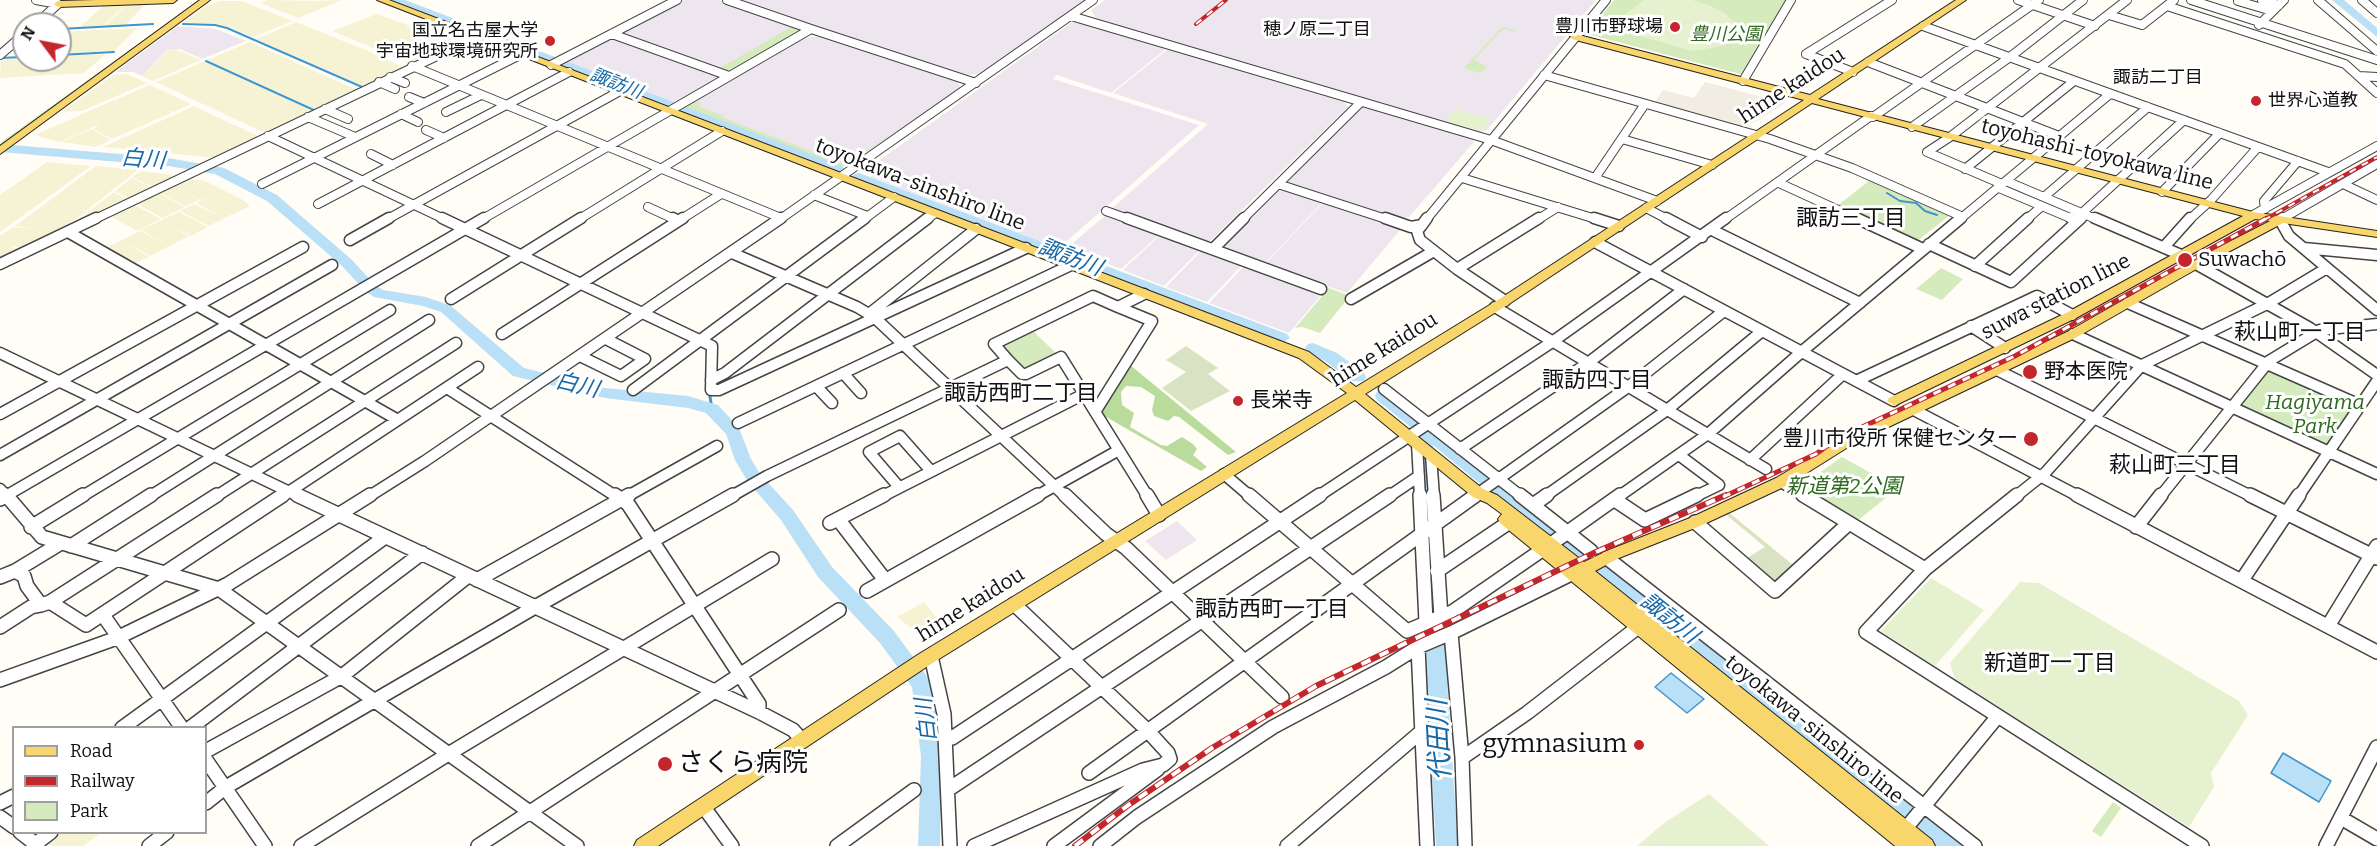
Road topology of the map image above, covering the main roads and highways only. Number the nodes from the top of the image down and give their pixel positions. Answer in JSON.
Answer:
{"nodes":[{"id":1,"x":173,"y":0,"type":"edge"},
{"id":2,"x":195,"y":0,"type":"edge"},
{"id":3,"x":206,"y":0,"type":"edge"},
{"id":4,"x":381,"y":0,"type":"edge"},
{"id":5,"x":1958,"y":1,"type":"edge"},
{"id":6,"x":60,"y":2,"type":"edge"},
{"id":7,"x":1809,"y":101,"type":"junction"},
{"id":8,"x":5,"y":142,"type":"edge"},
{"id":9,"x":0,"y":151,"type":"edge"},
{"id":10,"x":2253,"y":215,"type":"junction"},
{"id":11,"x":2280,"y":220,"type":"junction"},
{"id":12,"x":2377,"y":234,"type":"edge"},
{"id":13,"x":1356,"y":394,"type":"junction"},
{"id":14,"x":1914,"y":410,"type":"junction"},
{"id":15,"x":1482,"y":489,"type":"junction"},
{"id":16,"x":1549,"y":545,"type":"junction"},
{"id":17,"x":1581,"y":571,"type":"junction"},
{"id":18,"x":1905,"y":834,"type":"edge"},
{"id":19,"x":643,"y":846,"type":"edge"},
{"id":20,"x":1926,"y":846,"type":"edge"}],
"edges":[{"from":1,"to":6,"type":"main road"},
{"from":2,"to":8,"type":"main road"},
{"from":3,"to":8,"type":"main road"},
{"from":4,"to":13,"type":"main road","name":"toyokawa-sinshiro line"},
{"from":5,"to":7,"type":"main road","name":"hime kaidou"},
{"from":7,"to":7,"type":"main road"},
{"from":7,"to":10,"type":"main road","name":"toyohashi-toyokawa line"},
{"from":7,"to":13,"type":"main road","name":"hime kaidou"},
{"from":8,"to":9,"type":"main road"},
{"from":10,"to":11,"type":"main road","name":"toyohashi-toyokawa line"},
{"from":10,"to":14,"type":"main road","name":"suwa station line"},
{"from":11,"to":12,"type":"main road","name":"toyohashi-toyokawa line"},
{"from":11,"to":14,"type":"main road","name":"suwa station line"},
{"from":13,"to":15,"type":"main road","name":"toyokawa-sinshiro line"},
{"from":13,"to":19,"type":"main road","name":"hime kaidou"},
{"from":14,"to":17,"type":"main road","name":"suwa station line"},
{"from":15,"to":16,"type":"main road","name":"toyokawa-sinshiro line"},
{"from":15,"to":16,"type":"main road","name":"toyokawa-sinshiro line"},
{"from":16,"to":17,"type":"main road","name":"toyokawa-sinshiro line"},
{"from":17,"to":18,"type":"main road","name":"toyokawa-sinshiro line"},
{"from":18,"to":20,"type":"main road","name":"toyokawa-sinshiro line"}]}
